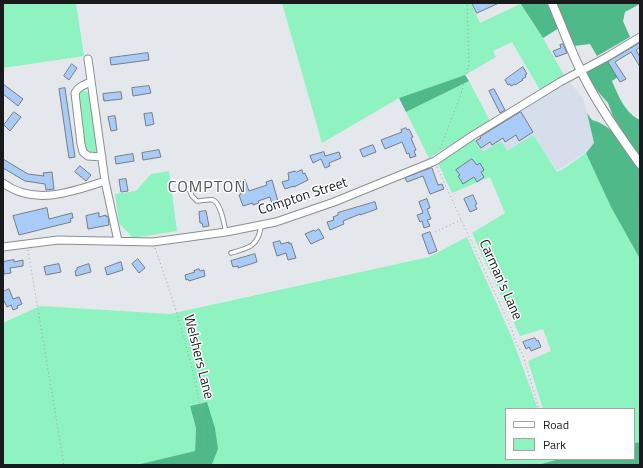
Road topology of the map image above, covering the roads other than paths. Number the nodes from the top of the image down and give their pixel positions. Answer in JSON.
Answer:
{"nodes":[{"id":1,"x":552,"y":3,"type":"edge"},
{"id":2,"x":640,"y":36,"type":"edge"},
{"id":3,"x":88,"y":59,"type":"dead end"},
{"id":4,"x":581,"y":71,"type":"junction"},
{"id":5,"x":91,"y":82,"type":"junction"},
{"id":6,"x":102,"y":157,"type":"junction"},
{"id":7,"x":640,"y":164,"type":"edge"},
{"id":8,"x":105,"y":181,"type":"junction"},
{"id":9,"x":3,"y":183,"type":"edge"},
{"id":10,"x":189,"y":189,"type":"dead end"},
{"id":11,"x":261,"y":225,"type":"junction"},
{"id":12,"x":226,"y":232,"type":"junction"},
{"id":13,"x":118,"y":241,"type":"junction"},
{"id":14,"x":3,"y":247,"type":"edge"},
{"id":15,"x":231,"y":253,"type":"dead end"}],
"edges":[{"from":1,"to":4,"type":"street"},
{"from":2,"to":4,"type":"street","name":"Compton Street"},
{"from":3,"to":5,"type":"street"},
{"from":4,"to":7,"type":"street"},
{"from":4,"to":11,"type":"street","name":"Compton Street"},
{"from":5,"to":6,"type":"street"},
{"from":5,"to":6,"type":"street"},
{"from":6,"to":8,"type":"street"},
{"from":8,"to":9,"type":"street"},
{"from":8,"to":13,"type":"street"},
{"from":10,"to":12,"type":"lane"},
{"from":11,"to":12,"type":"street","name":"Compton Street"},
{"from":11,"to":15,"type":"lane"},
{"from":12,"to":13,"type":"street","name":"Compton Street"},
{"from":13,"to":14,"type":"street","name":"Compton Street"}]}
